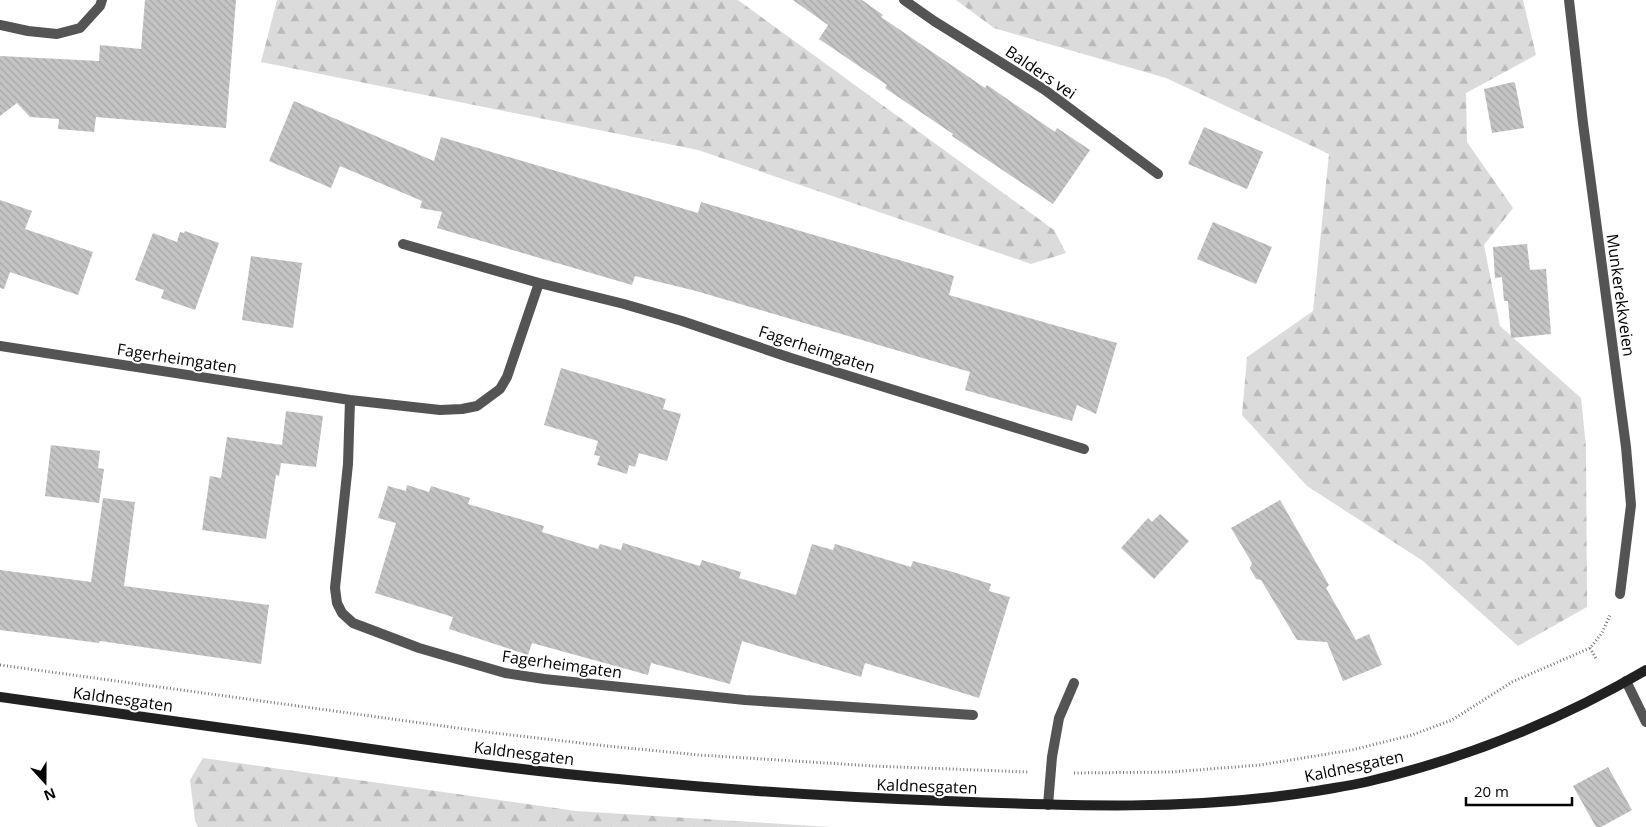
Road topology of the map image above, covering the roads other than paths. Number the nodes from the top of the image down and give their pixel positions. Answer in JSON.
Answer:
{"nodes":[{"id":1,"x":102,"y":0,"type":"edge"},
{"id":2,"x":904,"y":0,"type":"edge"},
{"id":3,"x":1569,"y":0,"type":"edge"},
{"id":4,"x":0,"y":25,"type":"edge"},
{"id":5,"x":1158,"y":174,"type":"dead end"},
{"id":6,"x":403,"y":244,"type":"dead end"},
{"id":7,"x":540,"y":283,"type":"junction"},
{"id":8,"x":0,"y":346,"type":"edge"},
{"id":9,"x":350,"y":400,"type":"junction"},
{"id":10,"x":1084,"y":449,"type":"dead end"},
{"id":11,"x":1620,"y":594,"type":"dead end"},
{"id":12,"x":1646,"y":670,"type":"edge"},
{"id":13,"x":1626,"y":681,"type":"junction"},
{"id":14,"x":1074,"y":683,"type":"dead end"},
{"id":15,"x":0,"y":696,"type":"edge"},
{"id":16,"x":973,"y":714,"type":"dead end"},
{"id":17,"x":1646,"y":722,"type":"edge"},
{"id":18,"x":1048,"y":805,"type":"junction"}],
"edges":[{"from":1,"to":4,"type":"street"},
{"from":2,"to":5,"type":"street","name":"Balders vei"},
{"from":3,"to":11,"type":"street","name":"Munkerekkveien"},
{"from":6,"to":7,"type":"street","name":"Fagerheimgaten"},
{"from":7,"to":9,"type":"street","name":"Fagerheimgaten"},
{"from":7,"to":10,"type":"street","name":"Fagerheimgaten"},
{"from":8,"to":9,"type":"street","name":"Fagerheimgaten"},
{"from":9,"to":16,"type":"street","name":"Fagerheimgaten"},
{"from":12,"to":13,"type":"main road","name":"Kaldnesgaten"},
{"from":13,"to":17,"type":"street"},
{"from":13,"to":18,"type":"main road","name":"Kaldnesgaten"},
{"from":14,"to":18,"type":"street"},
{"from":15,"to":18,"type":"main road","name":"Kaldnesgaten"}]}
